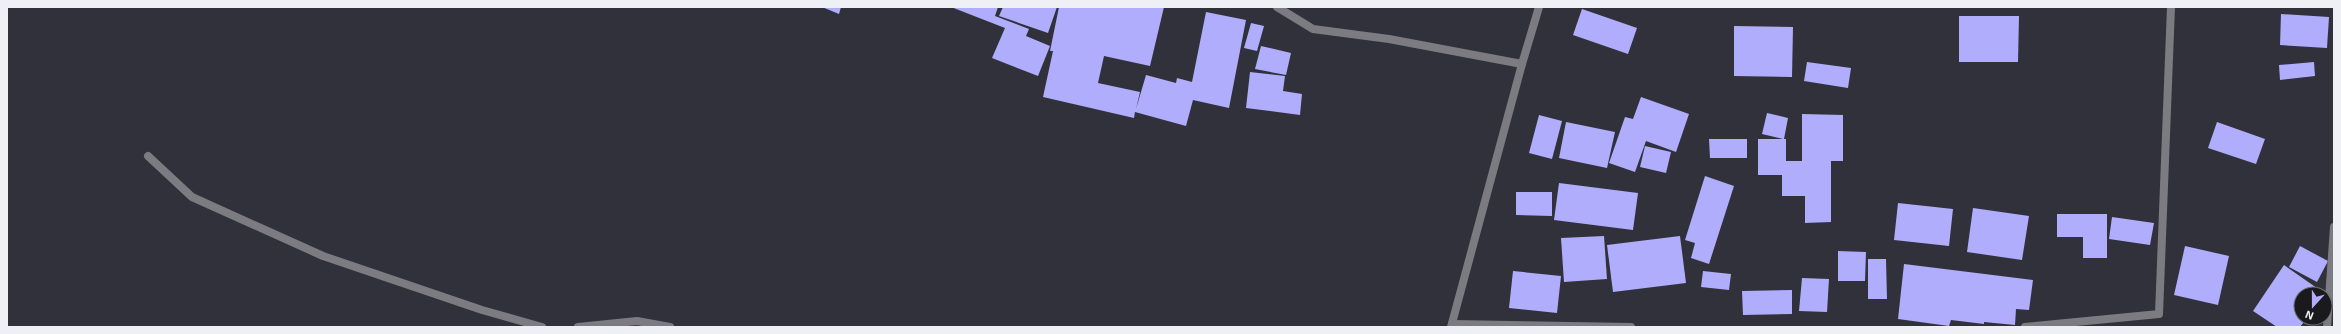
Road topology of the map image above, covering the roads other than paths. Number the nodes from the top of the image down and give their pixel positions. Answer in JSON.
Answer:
{"nodes":[{"id":1,"x":1277,"y":7,"type":"edge"},
{"id":2,"x":1540,"y":7,"type":"edge"},
{"id":3,"x":2171,"y":7,"type":"edge"},
{"id":4,"x":1290,"y":10,"type":"edge"},
{"id":5,"x":1522,"y":64,"type":"junction"},
{"id":6,"x":148,"y":156,"type":"dead end"},
{"id":7,"x":2334,"y":227,"type":"edge"},
{"id":8,"x":1451,"y":326,"type":"edge"},
{"id":9,"x":542,"y":327,"type":"edge"},
{"id":10,"x":578,"y":327,"type":"edge"},
{"id":11,"x":670,"y":327,"type":"edge"},
{"id":12,"x":1631,"y":327,"type":"edge"},
{"id":13,"x":2025,"y":327,"type":"edge"},
{"id":14,"x":2327,"y":327,"type":"edge"}],
"edges":[{"from":1,"to":4,"type":"street"},
{"from":2,"to":5,"type":"street"},
{"from":3,"to":13,"type":"street"},
{"from":4,"to":5,"type":"street"},
{"from":5,"to":8,"type":"street"},
{"from":6,"to":9,"type":"street"},
{"from":7,"to":14,"type":"street"},
{"from":8,"to":12,"type":"street"},
{"from":10,"to":11,"type":"street"}]}
